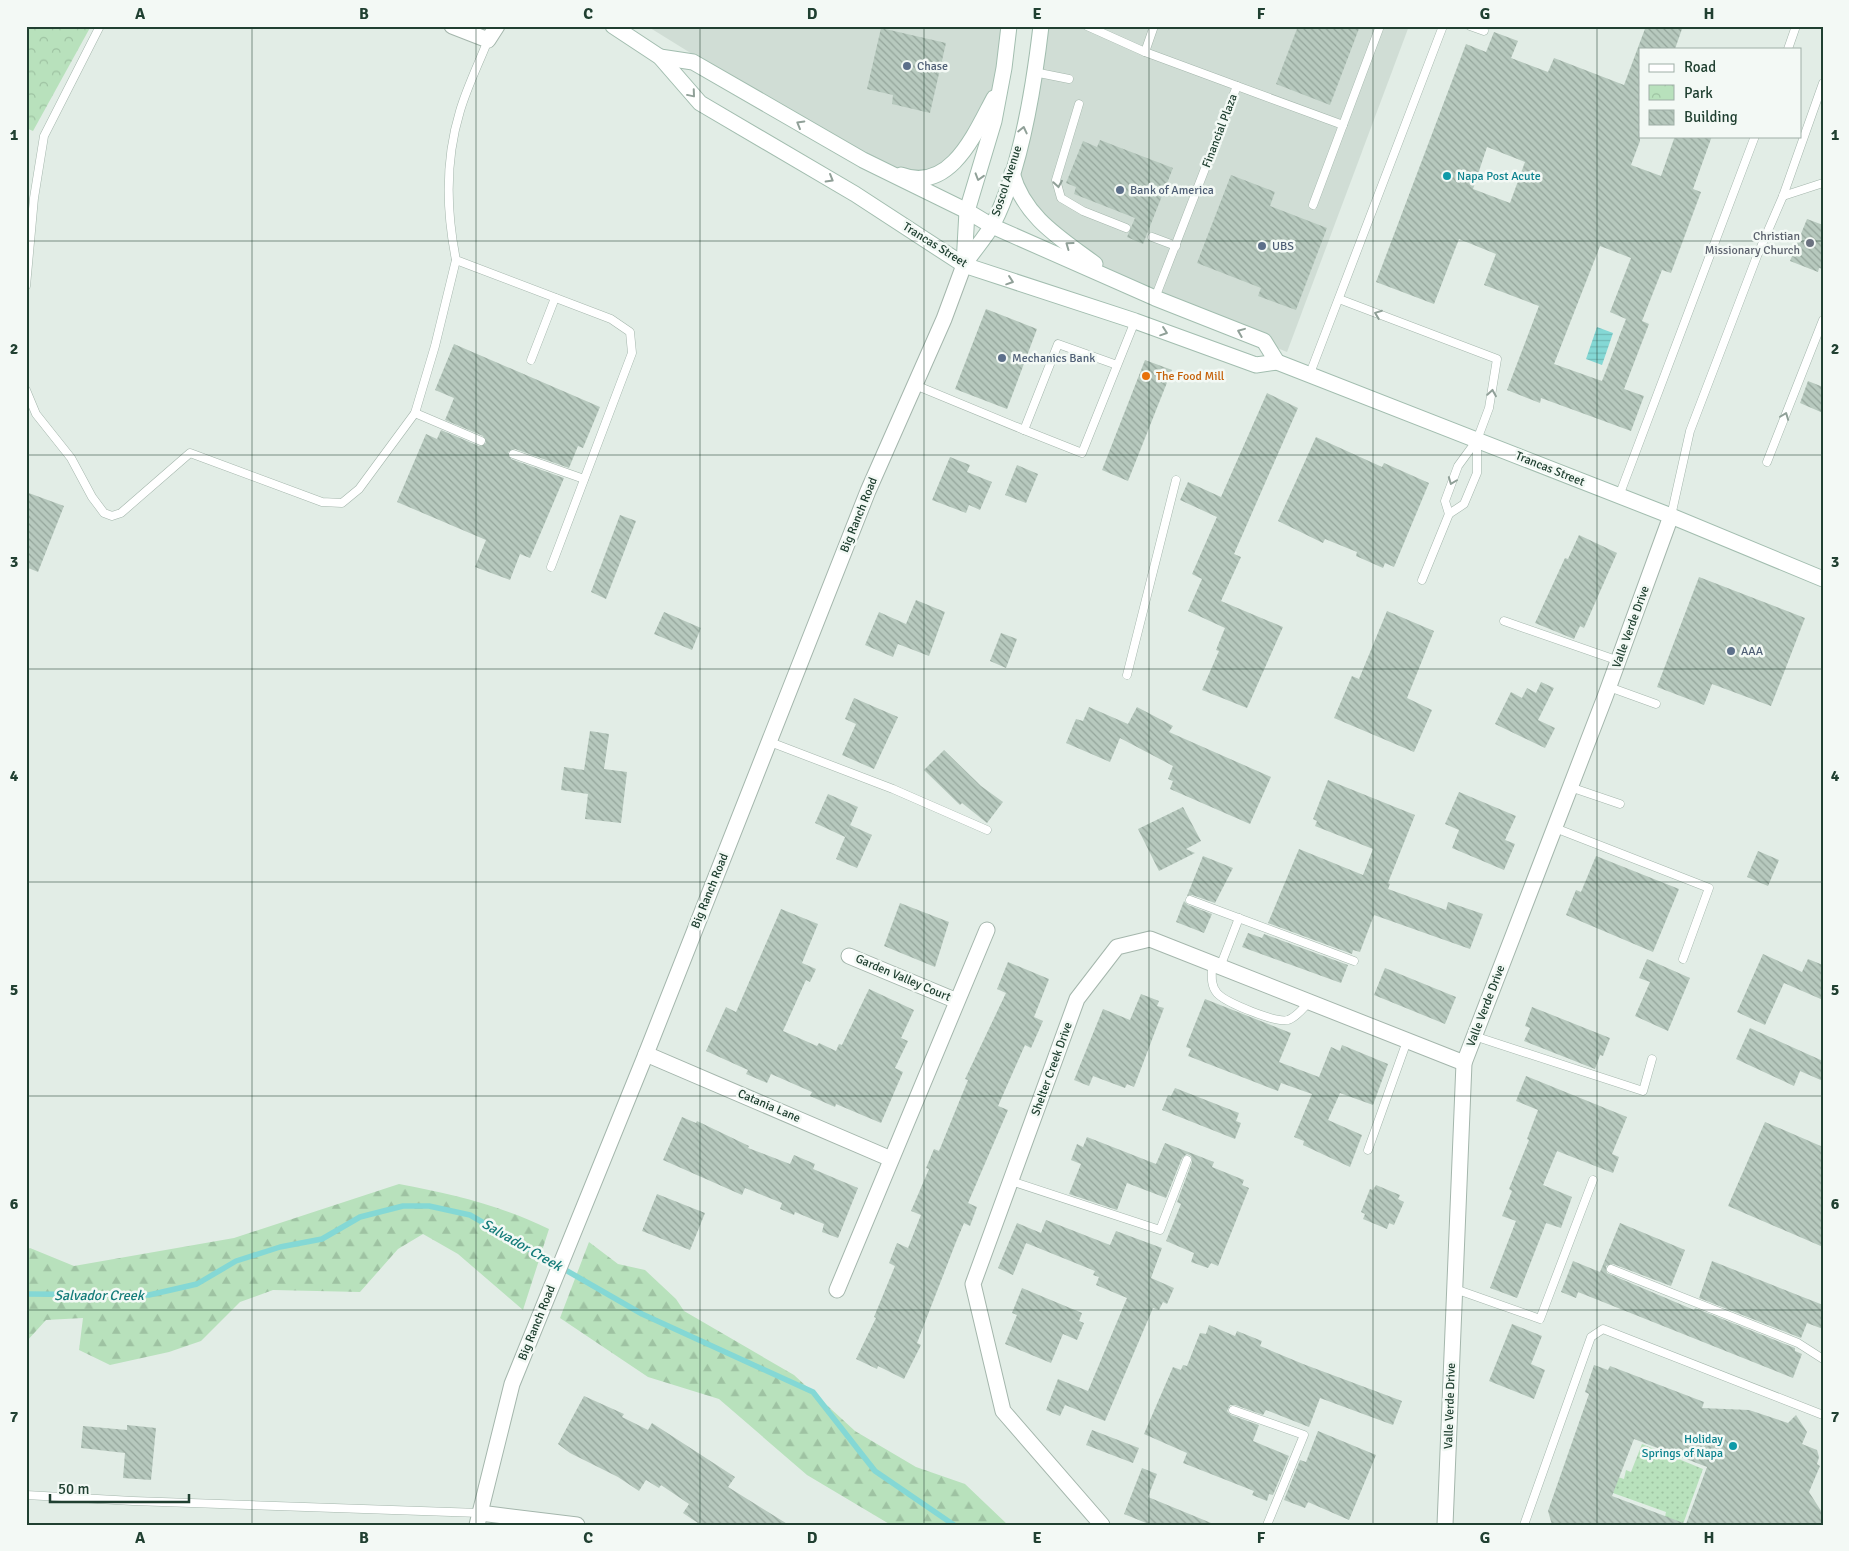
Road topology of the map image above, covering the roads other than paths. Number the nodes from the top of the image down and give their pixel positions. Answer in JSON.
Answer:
{"nodes":[{"id":1,"x":100,"y":26,"type":"edge"},
{"id":2,"x":452,"y":26,"type":"edge"},
{"id":3,"x":497,"y":26,"type":"edge"},
{"id":4,"x":613,"y":26,"type":"edge"},
{"id":5,"x":1010,"y":26,"type":"edge"},
{"id":6,"x":1041,"y":26,"type":"edge"},
{"id":7,"x":1087,"y":26,"type":"edge"},
{"id":8,"x":1154,"y":26,"type":"edge"},
{"id":9,"x":1380,"y":26,"type":"edge"},
{"id":10,"x":1443,"y":26,"type":"edge"},
{"id":11,"x":1470,"y":26,"type":"edge"},
{"id":12,"x":1796,"y":26,"type":"edge"},
{"id":13,"x":1096,"y":28,"type":"edge"},
{"id":14,"x":1484,"y":32,"type":"dead end"},
{"id":15,"x":488,"y":40,"type":"junction"},
{"id":16,"x":1788,"y":48,"type":"edge"},
{"id":17,"x":1145,"y":52,"type":"junction"},
{"id":18,"x":660,"y":57,"type":"junction"},
{"id":19,"x":1034,"y":72,"type":"junction"},
{"id":20,"x":1069,"y":79,"type":"dead end"},
{"id":21,"x":1823,"y":83,"type":"edge"},
{"id":22,"x":1001,"y":85,"type":"junction"},
{"id":23,"x":1237,"y":86,"type":"junction"},
{"id":24,"x":1079,"y":104,"type":"dead end"},
{"id":25,"x":1343,"y":125,"type":"junction"},
{"id":26,"x":1754,"y":138,"type":"edge"},
{"id":27,"x":863,"y":160,"type":"junction"},
{"id":28,"x":1012,"y":173,"type":"junction"},
{"id":29,"x":1823,"y":183,"type":"edge"},
{"id":30,"x":1783,"y":196,"type":"junction"},
{"id":31,"x":1313,"y":205,"type":"dead end"},
{"id":32,"x":967,"y":211,"type":"junction"},
{"id":33,"x":992,"y":226,"type":"junction"},
{"id":34,"x":1126,"y":228,"type":"dead end"},
{"id":35,"x":1152,"y":237,"type":"dead end"},
{"id":36,"x":1176,"y":246,"type":"junction"},
{"id":37,"x":456,"y":260,"type":"junction"},
{"id":38,"x":964,"y":265,"type":"junction"},
{"id":39,"x":26,"y":286,"type":"edge"},
{"id":40,"x":555,"y":298,"type":"junction"},
{"id":41,"x":1155,"y":298,"type":"junction"},
{"id":42,"x":1339,"y":299,"type":"junction"},
{"id":43,"x":1823,"y":320,"type":"edge"},
{"id":44,"x":1135,"y":321,"type":"junction"},
{"id":45,"x":531,"y":360,"type":"dead end"},
{"id":46,"x":1277,"y":362,"type":"junction"},
{"id":47,"x":1117,"y":364,"type":"junction"},
{"id":48,"x":1309,"y":376,"type":"junction"},
{"id":49,"x":915,"y":385,"type":"junction"},
{"id":50,"x":26,"y":390,"type":"edge"},
{"id":51,"x":415,"y":413,"type":"junction"},
{"id":52,"x":1024,"y":430,"type":"junction"},
{"id":53,"x":1477,"y":440,"type":"junction"},
{"id":54,"x":481,"y":441,"type":"dead end"},
{"id":55,"x":513,"y":454,"type":"dead end"},
{"id":56,"x":1767,"y":462,"type":"dead end"},
{"id":57,"x":584,"y":479,"type":"junction"},
{"id":58,"x":1176,"y":480,"type":"dead end"},
{"id":59,"x":1619,"y":496,"type":"junction"},
{"id":60,"x":1449,"y":514,"type":"junction"},
{"id":61,"x":1671,"y":516,"type":"junction"},
{"id":62,"x":551,"y":567,"type":"dead end"},
{"id":63,"x":1823,"y":578,"type":"edge"},
{"id":64,"x":1422,"y":580,"type":"dead end"},
{"id":65,"x":1504,"y":621,"type":"dead end"},
{"id":66,"x":1619,"y":661,"type":"junction"},
{"id":67,"x":1127,"y":674,"type":"dead end"},
{"id":68,"x":1609,"y":687,"type":"junction"},
{"id":69,"x":1656,"y":704,"type":"dead end"},
{"id":70,"x":770,"y":742,"type":"junction"},
{"id":71,"x":1570,"y":787,"type":"junction"},
{"id":72,"x":1620,"y":804,"type":"dead end"},
{"id":73,"x":1554,"y":828,"type":"junction"},
{"id":74,"x":987,"y":830,"type":"dead end"},
{"id":75,"x":1190,"y":900,"type":"dead end"},
{"id":76,"x":1240,"y":918,"type":"junction"},
{"id":77,"x":987,"y":930,"type":"dead end"},
{"id":78,"x":850,"y":956,"type":"dead end"},
{"id":79,"x":1683,"y":959,"type":"dead end"},
{"id":80,"x":1354,"y":961,"type":"dead end"},
{"id":81,"x":1216,"y":965,"type":"junction"},
{"id":82,"x":958,"y":1001,"type":"junction"},
{"id":83,"x":1309,"y":1002,"type":"junction"},
{"id":84,"x":1474,"y":1036,"type":"junction"},
{"id":85,"x":1407,"y":1041,"type":"junction"},
{"id":86,"x":646,"y":1054,"type":"junction"},
{"id":87,"x":1652,"y":1059,"type":"dead end"},
{"id":88,"x":1464,"y":1064,"type":"junction"},
{"id":89,"x":1368,"y":1150,"type":"dead end"},
{"id":90,"x":892,"y":1159,"type":"junction"},
{"id":91,"x":1188,"y":1160,"type":"dead end"},
{"id":92,"x":1593,"y":1180,"type":"dead end"},
{"id":93,"x":1011,"y":1181,"type":"junction"},
{"id":94,"x":1611,"y":1269,"type":"dead end"},
{"id":95,"x":837,"y":1290,"type":"dead end"},
{"id":96,"x":1455,"y":1290,"type":"junction"},
{"id":97,"x":1823,"y":1359,"type":"edge"},
{"id":98,"x":1234,"y":1410,"type":"dead end"},
{"id":99,"x":1823,"y":1415,"type":"edge"},
{"id":100,"x":26,"y":1495,"type":"edge"},
{"id":101,"x":478,"y":1519,"type":"edge"},
{"id":102,"x":577,"y":1525,"type":"edge"},
{"id":103,"x":1102,"y":1525,"type":"edge"},
{"id":104,"x":1267,"y":1525,"type":"edge"},
{"id":105,"x":1445,"y":1525,"type":"edge"},
{"id":106,"x":1524,"y":1525,"type":"edge"}],
"edges":[{"from":1,"to":39,"type":"lane"},
{"from":2,"to":15,"type":"street"},
{"from":3,"to":15,"type":"street"},
{"from":4,"to":18,"type":"street","name":"Trancas Street"},
{"from":5,"to":22,"type":"street"},
{"from":6,"to":19,"type":"street","name":"Soscol Avenue"},
{"from":7,"to":13,"type":"lane","name":"Financial Plaza"},
{"from":8,"to":17,"type":"lane"},
{"from":9,"to":25,"type":"lane"},
{"from":10,"to":42,"type":"lane"},
{"from":11,"to":14,"type":"lane"},
{"from":12,"to":16,"type":"lane"},
{"from":13,"to":17,"type":"lane","name":"Financial Plaza"},
{"from":15,"to":37,"type":"lane"},
{"from":17,"to":23,"type":"lane","name":"Financial Plaza"},
{"from":27,"to":18,"type":"street","name":"Trancas Street","one_way":true},
{"from":18,"to":38,"type":"street","name":"Trancas Street","one_way":true},
{"from":19,"to":20,"type":"lane"},
{"from":28,"to":19,"type":"street","name":"Soscol Avenue","one_way":true},
{"from":21,"to":30,"type":"lane"},
{"from":22,"to":27,"type":"street"},
{"from":22,"to":32,"type":"street","one_way":true},
{"from":23,"to":25,"type":"lane"},
{"from":23,"to":36,"type":"lane","name":"Financial Plaza"},
{"from":24,"to":34,"type":"lane","one_way":true},
{"from":25,"to":31,"type":"lane"},
{"from":26,"to":59,"type":"lane"},
{"from":27,"to":32,"type":"street","name":"Trancas Street"},
{"from":28,"to":33,"type":"street","name":"Soscol Avenue"},
{"from":41,"to":28,"type":"street","one_way":true},
{"from":29,"to":30,"type":"lane"},
{"from":30,"to":61,"type":"lane"},
{"from":32,"to":33,"type":"street","name":"Trancas Street"},
{"from":32,"to":38,"type":"street"},
{"from":33,"to":38,"type":"street","name":"Soscol Avenue"},
{"from":33,"to":41,"type":"street","name":"Trancas Street"},
{"from":35,"to":36,"type":"lane"},
{"from":36,"to":41,"type":"lane","name":"Financial Plaza"},
{"from":37,"to":40,"type":"lane"},
{"from":37,"to":51,"type":"lane"},
{"from":38,"to":44,"type":"street","name":"Trancas Street","one_way":true},
{"from":38,"to":49,"type":"street","name":"Big Ranch Road"},
{"from":40,"to":45,"type":"lane"},
{"from":40,"to":57,"type":"lane"},
{"from":46,"to":41,"type":"street","name":"Trancas Street","one_way":true},
{"from":42,"to":48,"type":"lane"},
{"from":53,"to":42,"type":"lane","one_way":true},
{"from":56,"to":43,"type":"lane","one_way":true},
{"from":44,"to":46,"type":"street","name":"Trancas Street","one_way":true},
{"from":44,"to":47,"type":"lane"},
{"from":46,"to":48,"type":"street","name":"Trancas Street"},
{"from":47,"to":52,"type":"lane"},
{"from":47,"to":52,"type":"lane"},
{"from":48,"to":53,"type":"street","name":"Trancas Street"},
{"from":49,"to":52,"type":"lane"},
{"from":49,"to":70,"type":"street","name":"Big Ranch Road"},
{"from":50,"to":51,"type":"lane"},
{"from":51,"to":54,"type":"lane"},
{"from":53,"to":59,"type":"street","name":"Trancas Street"},
{"from":53,"to":60,"type":"lane","one_way":true},
{"from":53,"to":60,"type":"lane"},
{"from":55,"to":57,"type":"lane"},
{"from":57,"to":62,"type":"lane"},
{"from":58,"to":67,"type":"lane"},
{"from":59,"to":61,"type":"street","name":"Trancas Street"},
{"from":60,"to":64,"type":"lane"},
{"from":61,"to":63,"type":"street","name":"Trancas Street"},
{"from":61,"to":66,"type":"street","name":"Valle Verde Drive"},
{"from":65,"to":66,"type":"lane"},
{"from":66,"to":68,"type":"street","name":"Valle Verde Drive"},
{"from":68,"to":69,"type":"lane"},
{"from":68,"to":71,"type":"street","name":"Valle Verde Drive"},
{"from":70,"to":74,"type":"lane"},
{"from":70,"to":86,"type":"street","name":"Big Ranch Road"},
{"from":71,"to":72,"type":"lane"},
{"from":71,"to":73,"type":"street","name":"Valle Verde Drive"},
{"from":73,"to":79,"type":"lane"},
{"from":73,"to":84,"type":"street","name":"Valle Verde Drive"},
{"from":75,"to":76,"type":"lane"},
{"from":76,"to":80,"type":"lane"},
{"from":76,"to":81,"type":"lane"},
{"from":77,"to":82,"type":"street"},
{"from":78,"to":82,"type":"street","name":"Garden Valley Court"},
{"from":81,"to":83,"type":"street","name":"Shelter Creek Drive"},
{"from":81,"to":83,"type":"lane"},
{"from":81,"to":93,"type":"street","name":"Shelter Creek Drive"},
{"from":82,"to":90,"type":"street"},
{"from":83,"to":85,"type":"street","name":"Shelter Creek Drive"},
{"from":84,"to":87,"type":"lane"},
{"from":84,"to":88,"type":"street","name":"Valle Verde Drive"},
{"from":85,"to":88,"type":"street","name":"Shelter Creek Drive"},
{"from":85,"to":89,"type":"lane"},
{"from":86,"to":90,"type":"street","name":"Catania Lane"},
{"from":86,"to":101,"type":"street","name":"Big Ranch Road"},
{"from":88,"to":96,"type":"street","name":"Valle Verde Drive"},
{"from":90,"to":95,"type":"street"},
{"from":91,"to":93,"type":"lane"},
{"from":92,"to":96,"type":"lane"},
{"from":93,"to":103,"type":"street","name":"Shelter Creek Drive"},
{"from":94,"to":97,"type":"lane"},
{"from":96,"to":105,"type":"street","name":"Valle Verde Drive"},
{"from":98,"to":104,"type":"lane"},
{"from":99,"to":106,"type":"lane"},
{"from":100,"to":101,"type":"lane"},
{"from":101,"to":102,"type":"street"}]}
